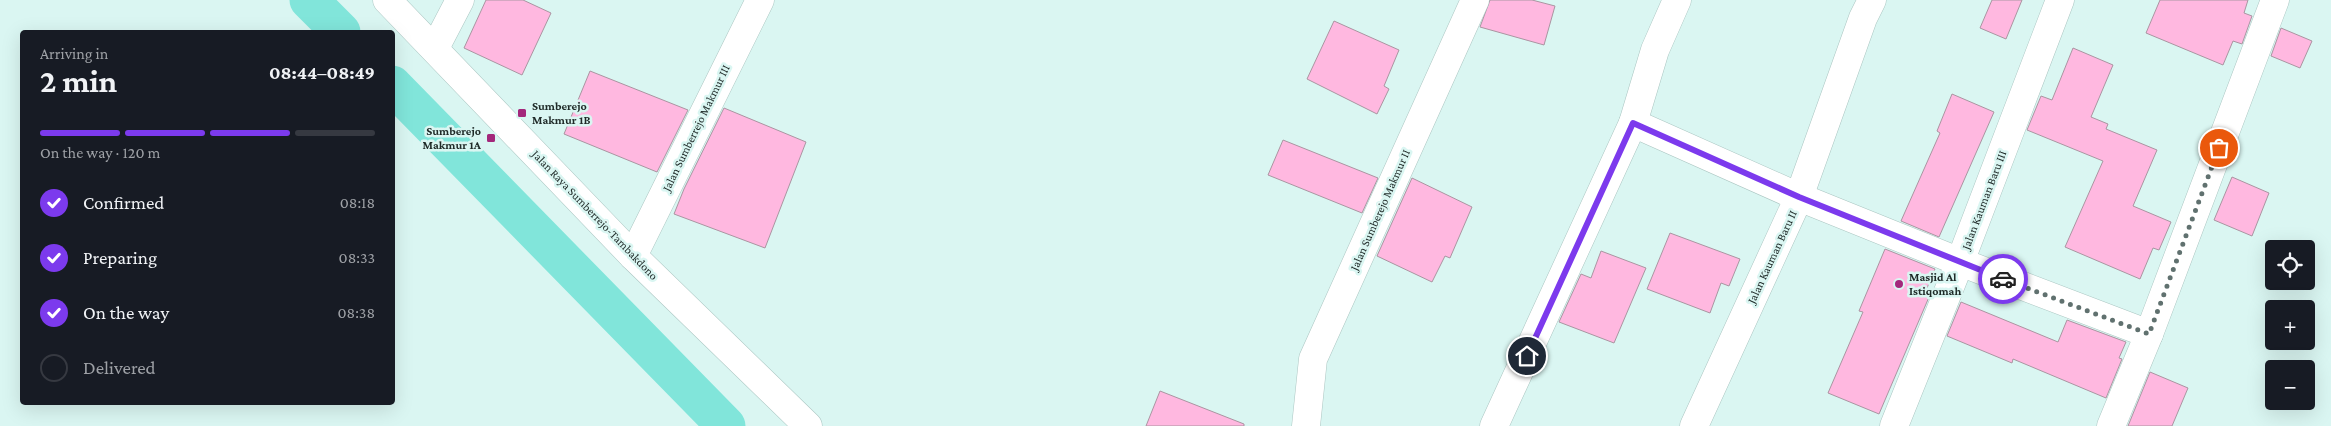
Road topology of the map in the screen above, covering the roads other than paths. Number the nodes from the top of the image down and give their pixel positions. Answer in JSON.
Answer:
{"nodes":[{"id":1,"x":387,"y":0,"type":"edge"},
{"id":2,"x":460,"y":0,"type":"edge"},
{"id":3,"x":760,"y":0,"type":"edge"},
{"id":4,"x":1475,"y":0,"type":"edge"},
{"id":5,"x":1677,"y":0,"type":"edge"},
{"id":6,"x":1872,"y":0,"type":"edge"},
{"id":7,"x":2060,"y":0,"type":"edge"},
{"id":8,"x":2275,"y":0,"type":"edge"},
{"id":9,"x":435,"y":48,"type":"junction"},
{"id":10,"x":1633,"y":123,"type":"junction"},
{"id":11,"x":1799,"y":197,"type":"junction"},
{"id":12,"x":633,"y":256,"type":"junction"},
{"id":13,"x":1960,"y":262,"type":"junction"},
{"id":14,"x":2149,"y":334,"type":"junction"},
{"id":15,"x":808,"y":426,"type":"edge"},
{"id":16,"x":1306,"y":426,"type":"edge"},
{"id":17,"x":1494,"y":426,"type":"edge"},
{"id":18,"x":1694,"y":426,"type":"edge"},
{"id":19,"x":1894,"y":426,"type":"edge"},
{"id":20,"x":2111,"y":426,"type":"edge"}],
"edges":[{"from":1,"to":9,"type":"street","name":"Jalan Raya Sumberrejo-Tambakdono"},
{"from":2,"to":9,"type":"street"},
{"from":3,"to":12,"type":"street","name":"Jalan Sumberrejo Makmur III"},
{"from":4,"to":16,"type":"street","name":"Jalan Sumberejo Makmur II"},
{"from":5,"to":10,"type":"street"},
{"from":6,"to":11,"type":"street","name":"Jalan Kauman Baru II"},
{"from":7,"to":13,"type":"street","name":"Jalan Kauman Baru III"},
{"from":8,"to":14,"type":"street"},
{"from":9,"to":12,"type":"street","name":"Jalan Raya Sumberrejo-Tambakdono"},
{"from":10,"to":11,"type":"street"},
{"from":10,"to":17,"type":"street"},
{"from":11,"to":13,"type":"street"},
{"from":11,"to":18,"type":"street","name":"Jalan Kauman Baru II"},
{"from":12,"to":15,"type":"street","name":"Jalan Raya Sumberrejo-Tambakdono"},
{"from":13,"to":14,"type":"street"},
{"from":13,"to":19,"type":"street","name":"Jalan Kauman Baru III"},
{"from":14,"to":20,"type":"street"}]}
